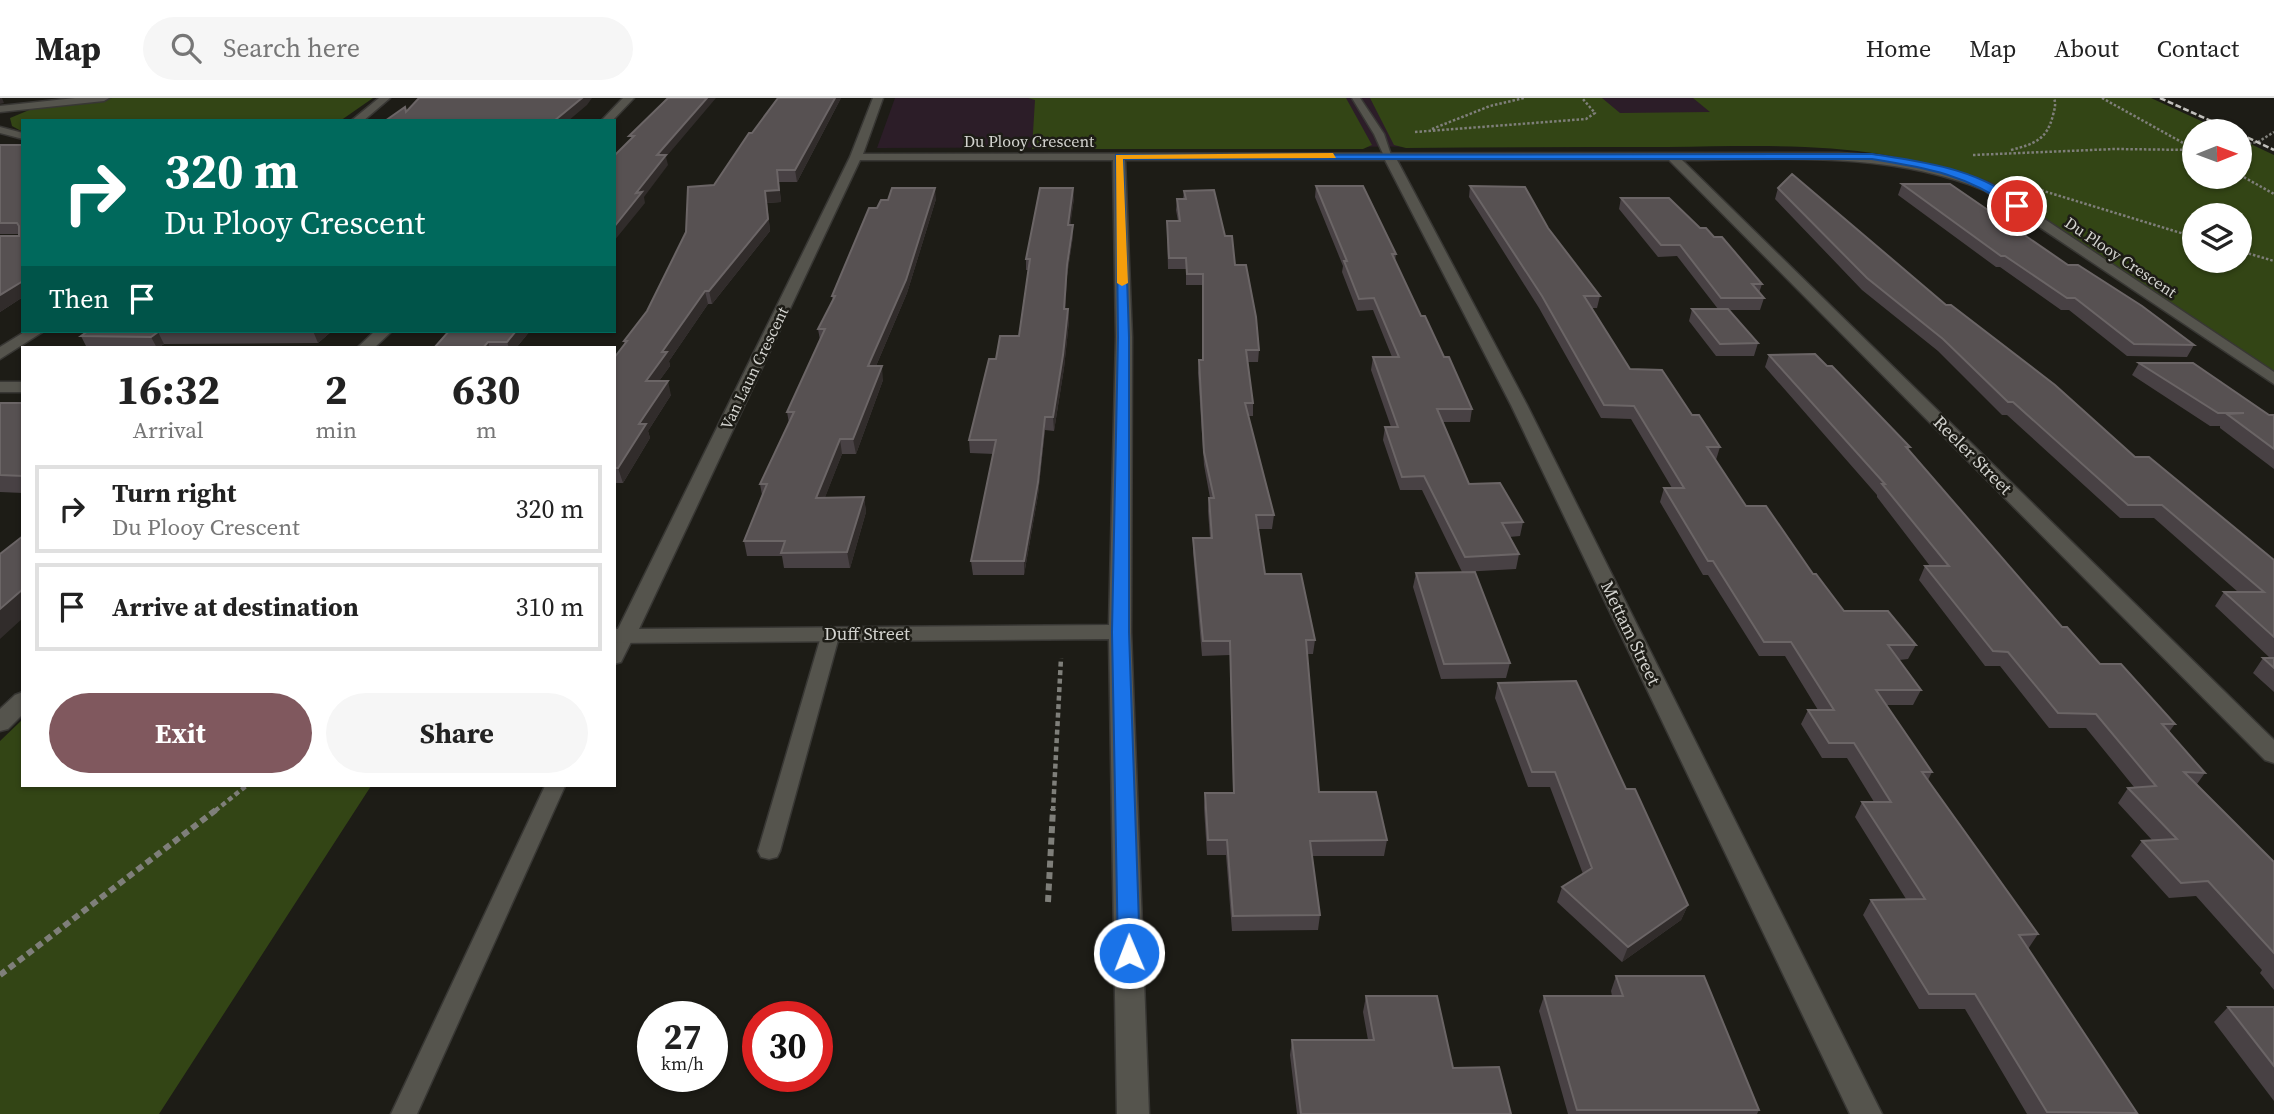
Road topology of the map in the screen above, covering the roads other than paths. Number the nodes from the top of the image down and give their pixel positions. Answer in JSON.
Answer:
{"nodes":[{"id":1,"x":104,"y":98,"type":"edge"},
{"id":2,"x":385,"y":98,"type":"edge"},
{"id":3,"x":629,"y":98,"type":"edge"},
{"id":4,"x":878,"y":98,"type":"edge"},
{"id":5,"x":1356,"y":98,"type":"edge"},
{"id":6,"x":14,"y":108,"type":"junction"},
{"id":7,"x":0,"y":109,"type":"edge"},
{"id":8,"x":359,"y":119,"type":"edge"},
{"id":9,"x":608,"y":119,"type":"edge"},
{"id":10,"x":0,"y":120,"type":"edge"},
{"id":11,"x":0,"y":130,"type":"edge"},
{"id":12,"x":21,"y":135,"type":"edge"},
{"id":13,"x":1389,"y":156,"type":"junction"},
{"id":14,"x":1672,"y":156,"type":"junction"},
{"id":15,"x":856,"y":157,"type":"junction"},
{"id":16,"x":1119,"y":157,"type":"junction"},
{"id":17,"x":33,"y":333,"type":"edge"},
{"id":18,"x":382,"y":333,"type":"edge"},
{"id":19,"x":367,"y":346,"type":"edge"},
{"id":20,"x":0,"y":354,"type":"edge"},
{"id":21,"x":2274,"y":380,"type":"edge"},
{"id":22,"x":0,"y":387,"type":"edge"},
{"id":23,"x":21,"y":387,"type":"edge"},
{"id":24,"x":1120,"y":632,"type":"junction"},
{"id":25,"x":831,"y":634,"type":"junction"},
{"id":26,"x":620,"y":636,"type":"edge"},
{"id":27,"x":21,"y":702,"type":"edge"},
{"id":28,"x":0,"y":723,"type":"edge"},
{"id":29,"x":2274,"y":754,"type":"edge"},
{"id":30,"x":555,"y":787,"type":"edge"},
{"id":31,"x":769,"y":851,"type":"dead end"},
{"id":32,"x":404,"y":1114,"type":"edge"},
{"id":33,"x":1133,"y":1114,"type":"edge"},
{"id":34,"x":1866,"y":1114,"type":"edge"}],
"edges":[{"from":1,"to":6,"type":"street"},
{"from":2,"to":8,"type":"street"},
{"from":3,"to":9,"type":"street"},
{"from":4,"to":15,"type":"street","name":"Van Laun Crescent"},
{"from":5,"to":13,"type":"lane"},
{"from":6,"to":7,"type":"street"},
{"from":6,"to":10,"type":"street"},
{"from":11,"to":12,"type":"street"},
{"from":13,"to":14,"type":"street","name":"Du Plooy Crescent"},
{"from":13,"to":16,"type":"street","name":"Du Plooy Crescent"},
{"from":13,"to":34,"type":"street","name":"Mettam Street"},
{"from":14,"to":21,"type":"street","name":"Du Plooy Crescent"},
{"from":14,"to":29,"type":"street","name":"Reeler Street"},
{"from":15,"to":16,"type":"street","name":"Du Plooy Crescent"},
{"from":15,"to":26,"type":"street","name":"Van Laun Crescent"},
{"from":16,"to":24,"type":"street"},
{"from":17,"to":20,"type":"street"},
{"from":18,"to":19,"type":"street"},
{"from":22,"to":23,"type":"street"},
{"from":24,"to":25,"type":"street","name":"Duff Street"},
{"from":24,"to":33,"type":"street"},
{"from":25,"to":26,"type":"street","name":"Duff Street"},
{"from":25,"to":31,"type":"lane"},
{"from":27,"to":28,"type":"street"},
{"from":30,"to":32,"type":"lane"}]}
